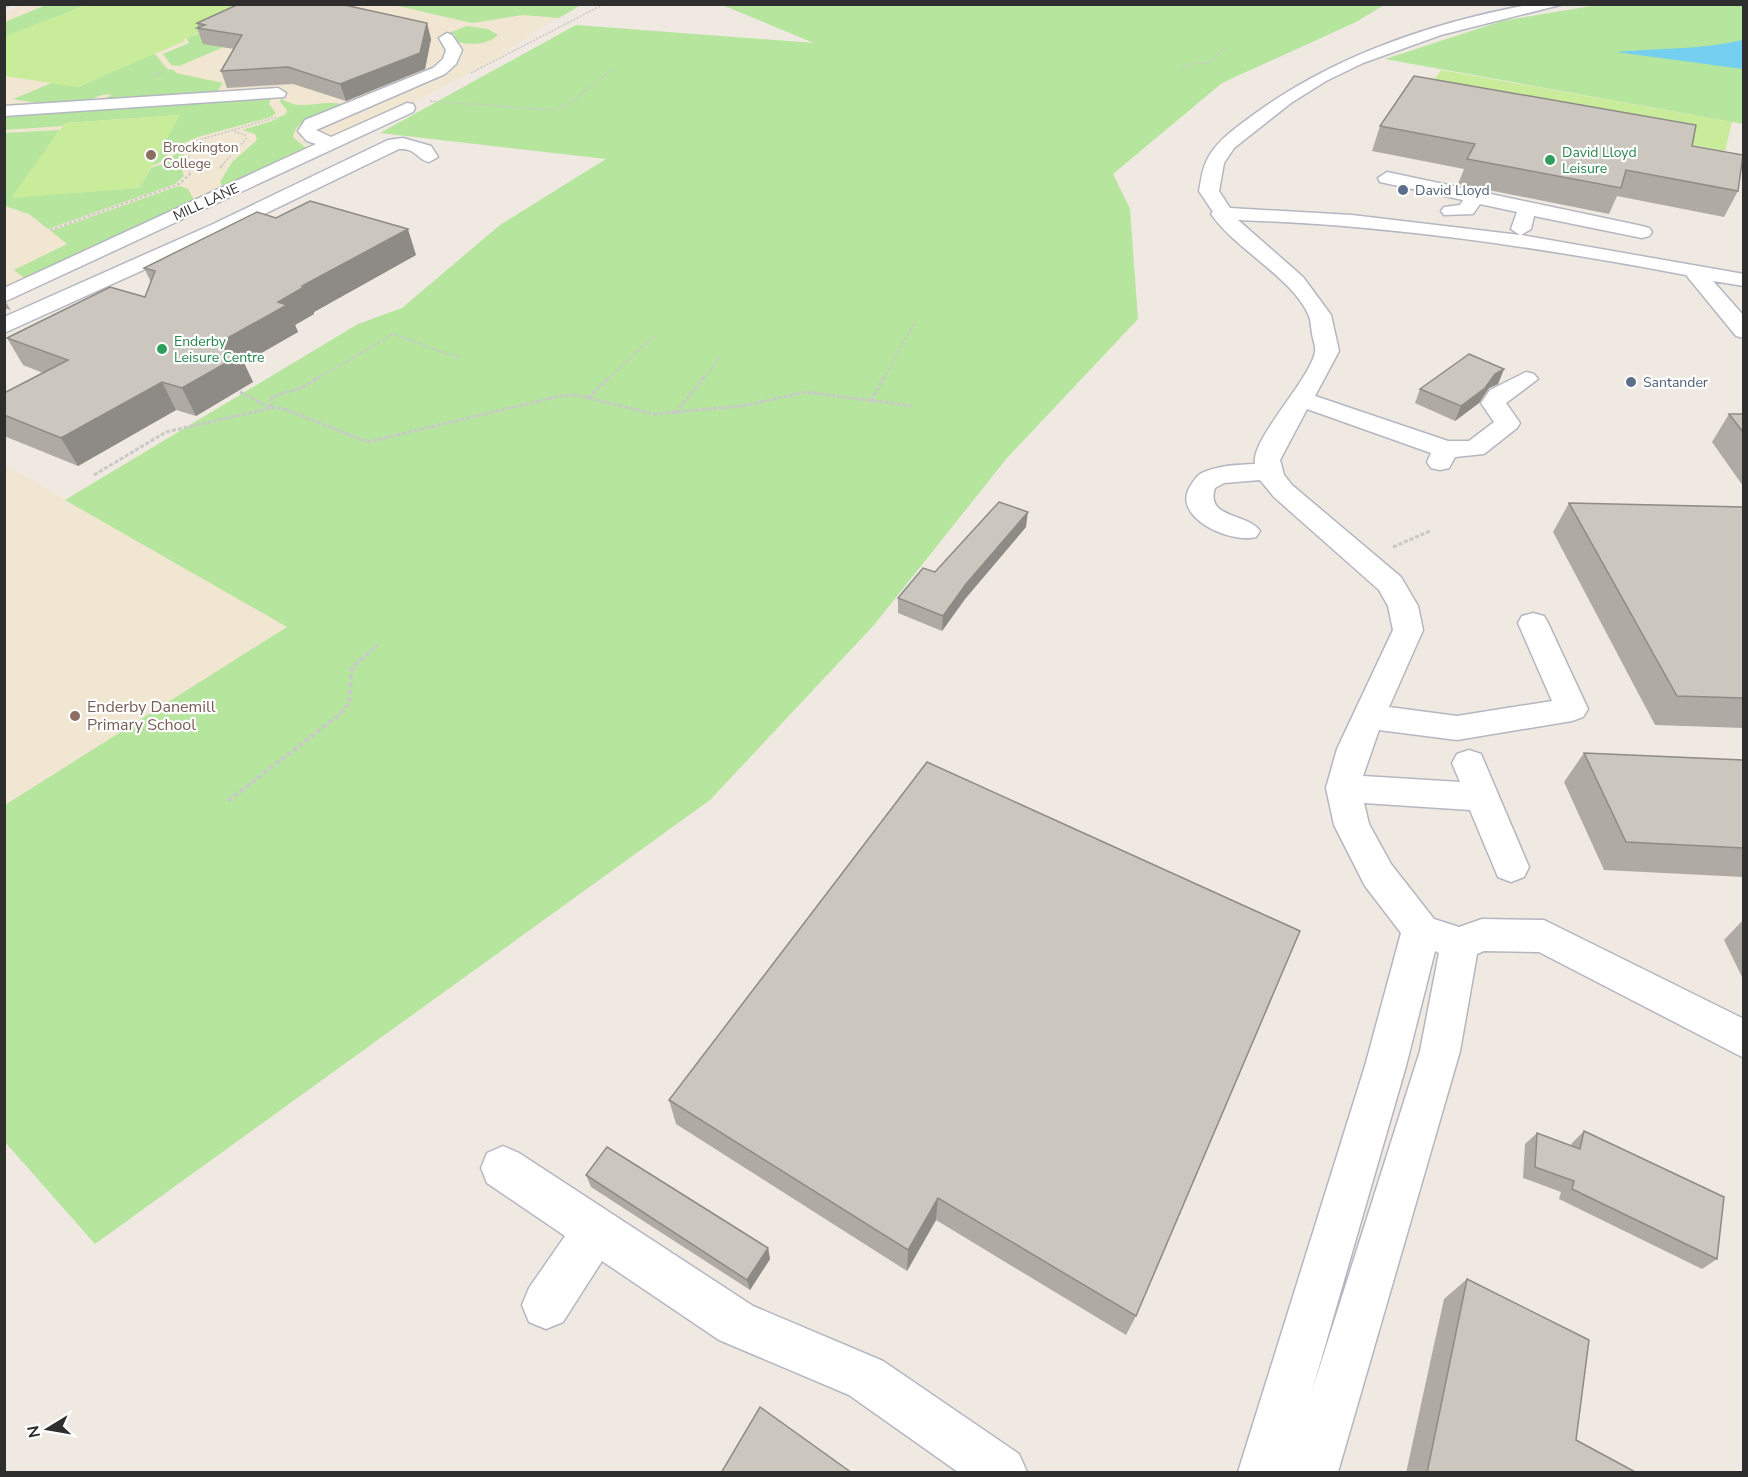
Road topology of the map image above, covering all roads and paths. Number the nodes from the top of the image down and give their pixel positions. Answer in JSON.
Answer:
{"nodes":[{"id":1,"x":12,"y":4,"type":"edge"},
{"id":2,"x":604,"y":4,"type":"edge"},
{"id":3,"x":1557,"y":4,"type":"edge"},
{"id":4,"x":4,"y":9,"type":"edge"},
{"id":5,"x":447,"y":38,"type":"dead end"},
{"id":6,"x":1225,"y":48,"type":"dead end"},
{"id":7,"x":613,"y":69,"type":"dead end"},
{"id":8,"x":1181,"y":70,"type":"dead end"},
{"id":9,"x":467,"y":75,"type":"dead end"},
{"id":10,"x":278,"y":93,"type":"joint"},
{"id":11,"x":414,"y":104,"type":"joint"},
{"id":12,"x":4,"y":111,"type":"edge"},
{"id":13,"x":233,"y":131,"type":"junction"},
{"id":14,"x":332,"y":143,"type":"junction"},
{"id":15,"x":429,"y":157,"type":"dead end"},
{"id":16,"x":287,"y":165,"type":"junction"},
{"id":17,"x":330,"y":176,"type":"junction"},
{"id":18,"x":1387,"y":178,"type":"dead end"},
{"id":19,"x":1475,"y":197,"type":"junction"},
{"id":20,"x":215,"y":198,"type":"junction"},
{"id":21,"x":1529,"y":209,"type":"junction"},
{"id":22,"x":1451,"y":211,"type":"dead end"},
{"id":23,"x":1221,"y":214,"type":"junction"},
{"id":24,"x":271,"y":225,"type":"edge"},
{"id":25,"x":50,"y":230,"type":"dead end"},
{"id":26,"x":1642,"y":232,"type":"dead end"},
{"id":27,"x":1520,"y":242,"type":"junction"},
{"id":28,"x":1693,"y":270,"type":"junction"},
{"id":29,"x":1743,"y":280,"type":"edge"},
{"id":30,"x":4,"y":296,"type":"edge"},
{"id":31,"x":915,"y":322,"type":"dead end"},
{"id":32,"x":4,"y":326,"type":"edge"},
{"id":33,"x":1743,"y":331,"type":"edge"},
{"id":34,"x":655,"y":335,"type":"dead end"},
{"id":35,"x":4,"y":341,"type":"edge"},
{"id":36,"x":720,"y":357,"type":"dead end"},
{"id":37,"x":459,"y":358,"type":"dead end"},
{"id":38,"x":1526,"y":379,"type":"dead end"},
{"id":39,"x":240,"y":392,"type":"dead end"},
{"id":40,"x":588,"y":398,"type":"junction"},
{"id":41,"x":1301,"y":399,"type":"junction"},
{"id":42,"x":872,"y":401,"type":"junction"},
{"id":43,"x":913,"y":406,"type":"dead end"},
{"id":44,"x":271,"y":408,"type":"junction"},
{"id":45,"x":675,"y":413,"type":"junction"},
{"id":46,"x":1270,"y":471,"type":"junction"},
{"id":47,"x":94,"y":475,"type":"dead end"},
{"id":48,"x":1246,"y":531,"type":"dead end"},
{"id":49,"x":1430,"y":531,"type":"dead end"},
{"id":50,"x":1365,"y":560,"type":"junction"},
{"id":51,"x":1533,"y":623,"type":"dead end"},
{"id":52,"x":379,"y":644,"type":"dead end"},
{"id":53,"x":1370,"y":717,"type":"junction"},
{"id":54,"x":1469,"y":763,"type":"dead end"},
{"id":55,"x":1343,"y":788,"type":"junction"},
{"id":56,"x":1483,"y":797,"type":"junction"},
{"id":57,"x":228,"y":801,"type":"dead end"},
{"id":58,"x":1510,"y":867,"type":"dead end"},
{"id":59,"x":1441,"y":937,"type":"junction"},
{"id":60,"x":1743,"y":1040,"type":"edge"},
{"id":61,"x":503,"y":1168,"type":"dead end"},
{"id":62,"x":596,"y":1230,"type":"junction"},
{"id":63,"x":546,"y":1305,"type":"dead end"},
{"id":64,"x":1002,"y":1473,"type":"edge"},
{"id":65,"x":1264,"y":1473,"type":"edge"},
{"id":66,"x":1312,"y":1473,"type":"edge"}],
"edges":[{"from":1,"to":4,"type":"path"},
{"from":2,"to":9,"type":"path"},
{"from":3,"to":23,"type":"street"},
{"from":5,"to":14,"type":"street"},
{"from":6,"to":8,"type":"path"},
{"from":7,"to":11,"type":"path"},
{"from":10,"to":12,"type":"street"},
{"from":10,"to":13,"type":"path"},
{"from":11,"to":14,"type":"street","name":"MILL LANE"},
{"from":13,"to":20,"type":"path"},
{"from":13,"to":25,"type":"path"},
{"from":14,"to":16,"type":"street","name":"MILL LANE"},
{"from":15,"to":17,"type":"street"},
{"from":16,"to":17,"type":"street"},
{"from":16,"to":20,"type":"street","name":"MILL LANE"},
{"from":17,"to":32,"type":"street"},
{"from":18,"to":19,"type":"street"},
{"from":19,"to":21,"type":"street"},
{"from":19,"to":22,"type":"street"},
{"from":20,"to":30,"type":"street","name":"MILL LANE"},
{"from":21,"to":26,"type":"street"},
{"from":21,"to":27,"type":"street"},
{"from":23,"to":27,"type":"street"},
{"from":23,"to":41,"type":"street"},
{"from":24,"to":35,"type":"street"},
{"from":27,"to":28,"type":"street"},
{"from":28,"to":29,"type":"street"},
{"from":28,"to":33,"type":"street"},
{"from":31,"to":42,"type":"path"},
{"from":34,"to":40,"type":"path"},
{"from":36,"to":45,"type":"path"},
{"from":37,"to":44,"type":"path"},
{"from":38,"to":41,"type":"street"},
{"from":39,"to":44,"type":"path"},
{"from":40,"to":44,"type":"path"},
{"from":40,"to":45,"type":"path"},
{"from":41,"to":46,"type":"street"},
{"from":42,"to":43,"type":"path"},
{"from":42,"to":45,"type":"path"},
{"from":44,"to":47,"type":"path"},
{"from":46,"to":48,"type":"street"},
{"from":46,"to":50,"type":"street"},
{"from":49,"to":50,"type":"path"},
{"from":50,"to":53,"type":"street"},
{"from":51,"to":53,"type":"street"},
{"from":52,"to":57,"type":"path"},
{"from":53,"to":55,"type":"street"},
{"from":54,"to":56,"type":"street"},
{"from":55,"to":56,"type":"street"},
{"from":55,"to":59,"type":"street"},
{"from":56,"to":58,"type":"street"},
{"from":59,"to":60,"type":"street"},
{"from":59,"to":65,"type":"street"},
{"from":59,"to":66,"type":"street"},
{"from":61,"to":62,"type":"street"},
{"from":62,"to":63,"type":"street"},
{"from":62,"to":64,"type":"street"}]}
